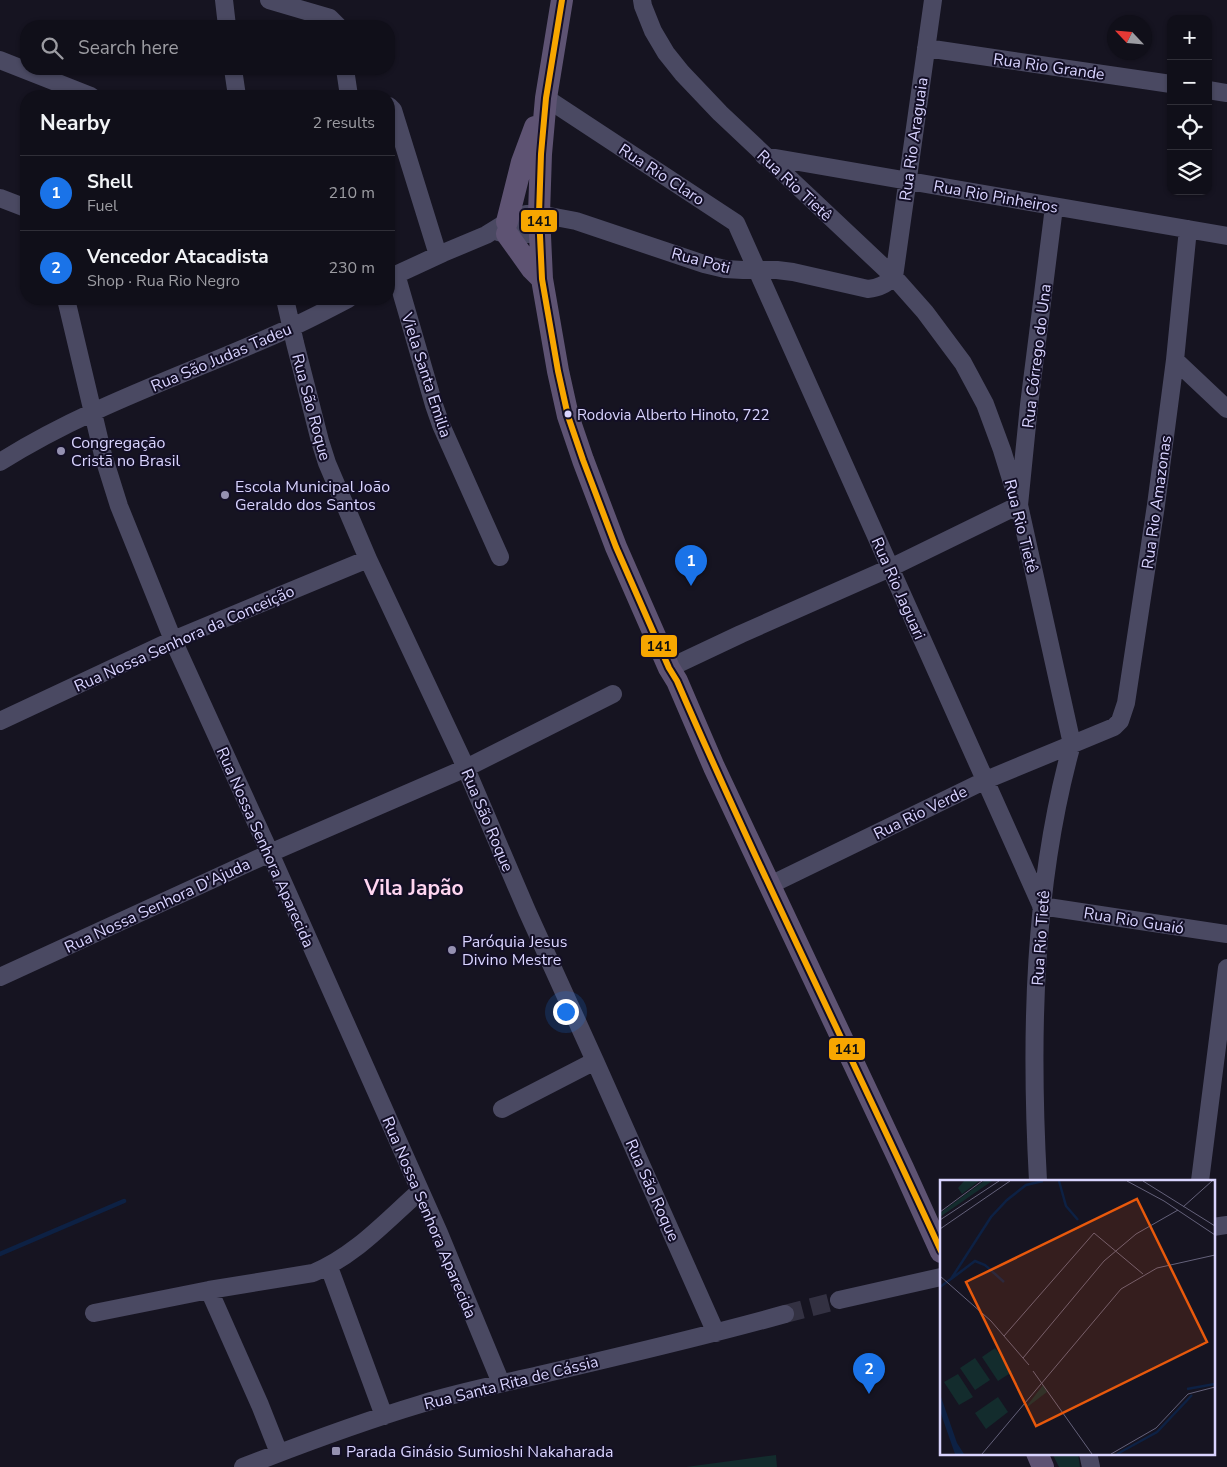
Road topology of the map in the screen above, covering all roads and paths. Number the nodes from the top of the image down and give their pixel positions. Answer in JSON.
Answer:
{"nodes":[{"id":1,"x":224,"y":0,"type":"edge"},
{"id":2,"x":269,"y":0,"type":"edge"},
{"id":3,"x":562,"y":0,"type":"edge"},
{"id":4,"x":642,"y":0,"type":"edge"},
{"id":5,"x":933,"y":0,"type":"edge"},
{"id":6,"x":226,"y":20,"type":"edge"},
{"id":7,"x":332,"y":20,"type":"edge"},
{"id":8,"x":926,"y":48,"type":"junction"},
{"id":9,"x":0,"y":60,"type":"edge"},
{"id":10,"x":20,"y":68,"type":"edge"},
{"id":11,"x":37,"y":75,"type":"edge"},
{"id":12,"x":234,"y":75,"type":"edge"},
{"id":13,"x":346,"y":75,"type":"edge"},
{"id":14,"x":1167,"y":83,"type":"edge"},
{"id":15,"x":74,"y":90,"type":"edge"},
{"id":16,"x":236,"y":90,"type":"edge"},
{"id":17,"x":348,"y":90,"type":"edge"},
{"id":18,"x":1212,"y":91,"type":"edge"},
{"id":19,"x":1227,"y":94,"type":"edge"},
{"id":20,"x":546,"y":98,"type":"junction"},
{"id":21,"x":395,"y":116,"type":"edge"},
{"id":22,"x":764,"y":156,"type":"junction"},
{"id":23,"x":907,"y":180,"type":"junction"},
{"id":24,"x":0,"y":198,"type":"edge"},
{"id":25,"x":20,"y":206,"type":"edge"},
{"id":26,"x":1054,"y":206,"type":"junction"},
{"id":27,"x":539,"y":224,"type":"junction"},
{"id":28,"x":1188,"y":229,"type":"junction"},
{"id":29,"x":499,"y":231,"type":"junction"},
{"id":30,"x":1227,"y":236,"type":"edge"},
{"id":31,"x":441,"y":254,"type":"junction"},
{"id":32,"x":756,"y":269,"type":"junction"},
{"id":33,"x":395,"y":275,"type":"edge"},
{"id":34,"x":894,"y":277,"type":"junction"},
{"id":35,"x":542,"y":280,"type":"junction"},
{"id":36,"x":395,"y":285,"type":"edge"},
{"id":37,"x":67,"y":305,"type":"edge"},
{"id":38,"x":286,"y":305,"type":"edge"},
{"id":39,"x":336,"y":305,"type":"edge"},
{"id":40,"x":292,"y":328,"type":"junction"},
{"id":41,"x":1175,"y":360,"type":"junction"},
{"id":42,"x":1227,"y":409,"type":"edge"},
{"id":43,"x":92,"y":413,"type":"junction"},
{"id":44,"x":0,"y":462,"type":"edge"},
{"id":45,"x":1019,"y":505,"type":"junction"},
{"id":46,"x":500,"y":557,"type":"dead end"},
{"id":47,"x":368,"y":559,"type":"junction"},
{"id":48,"x":890,"y":568,"type":"junction"},
{"id":49,"x":173,"y":640,"type":"junction"},
{"id":50,"x":669,"y":668,"type":"junction"},
{"id":51,"x":613,"y":694,"type":"dead end"},
{"id":52,"x":0,"y":721,"type":"edge"},
{"id":53,"x":1072,"y":744,"type":"junction"},
{"id":54,"x":466,"y":768,"type":"junction"},
{"id":55,"x":986,"y":780,"type":"junction"},
{"id":56,"x":270,"y":853,"type":"junction"},
{"id":57,"x":770,"y":885,"type":"junction"},
{"id":58,"x":1041,"y":906,"type":"junction"},
{"id":59,"x":1227,"y":934,"type":"edge"},
{"id":60,"x":1227,"y":968,"type":"edge"},
{"id":61,"x":0,"y":977,"type":"edge"},
{"id":62,"x":595,"y":1061,"type":"junction"},
{"id":63,"x":502,"y":1109,"type":"dead end"},
{"id":64,"x":1038,"y":1180,"type":"edge"},
{"id":65,"x":1200,"y":1180,"type":"edge"},
{"id":66,"x":420,"y":1191,"type":"junction"},
{"id":67,"x":1227,"y":1225,"type":"edge"},
{"id":68,"x":1214,"y":1227,"type":"edge"},
{"id":69,"x":940,"y":1250,"type":"edge"},
{"id":70,"x":329,"y":1267,"type":"junction"},
{"id":71,"x":940,"y":1278,"type":"edge"},
{"id":72,"x":209,"y":1290,"type":"junction"},
{"id":73,"x":839,"y":1300,"type":"tunnel mouth"},
{"id":74,"x":94,"y":1313,"type":"dead end"},
{"id":75,"x":785,"y":1314,"type":"tunnel mouth"},
{"id":76,"x":716,"y":1333,"type":"junction"},
{"id":77,"x":501,"y":1383,"type":"junction"},
{"id":78,"x":384,"y":1416,"type":"junction"},
{"id":79,"x":279,"y":1452,"type":"junction"},
{"id":80,"x":1037,"y":1454,"type":"edge"},
{"id":81,"x":1088,"y":1454,"type":"edge"},
{"id":82,"x":243,"y":1467,"type":"edge"},
{"id":83,"x":1043,"y":1467,"type":"edge"},
{"id":84,"x":1092,"y":1467,"type":"edge"}],
"edges":[{"from":1,"to":6,"type":"street"},
{"from":2,"to":7,"type":"street"},
{"from":3,"to":20,"type":"main road"},
{"from":4,"to":22,"type":"street","name":"Rua Rio Tietê"},
{"from":5,"to":8,"type":"street","name":"Rua Rio Araguaia"},
{"from":8,"to":14,"type":"street","name":"Rua Rio Grande"},
{"from":8,"to":23,"type":"street","name":"Rua Rio Araguaia"},
{"from":9,"to":10,"type":"street"},
{"from":11,"to":15,"type":"street"},
{"from":12,"to":16,"type":"street"},
{"from":13,"to":17,"type":"street"},
{"from":18,"to":19,"type":"street"},
{"from":20,"to":27,"type":"main road"},
{"from":20,"to":29,"type":"main road"},
{"from":20,"to":32,"type":"street","name":"Rua Rio Claro"},
{"from":21,"to":31,"type":"street"},
{"from":22,"to":23,"type":"street","name":"Rua Rio Pinheiros"},
{"from":22,"to":34,"type":"street","name":"Rua Rio Tietê"},
{"from":23,"to":26,"type":"street","name":"Rua Rio Pinheiros"},
{"from":23,"to":34,"type":"street","name":"Rua Rio Araguaia"},
{"from":24,"to":25,"type":"street"},
{"from":26,"to":28,"type":"street","name":"Rua Rio Pinheiros"},
{"from":26,"to":45,"type":"street","name":"Rua Córrego do Una"},
{"from":27,"to":29,"type":"street"},
{"from":27,"to":32,"type":"street","name":"Rua Poti"},
{"from":27,"to":35,"type":"main road"},
{"from":28,"to":30,"type":"street","name":"Rua Rio Pinheiros"},
{"from":28,"to":41,"type":"street","name":"Rua Rio Amazonas"},
{"from":29,"to":31,"type":"street"},
{"from":29,"to":35,"type":"main road"},
{"from":31,"to":33,"type":"street"},
{"from":32,"to":34,"type":"street","name":"Rua Poti"},
{"from":32,"to":48,"type":"street","name":"Rua Rio Jaguari"},
{"from":34,"to":45,"type":"street","name":"Rua Rio Tietê"},
{"from":35,"to":50,"type":"main road"},
{"from":36,"to":46,"type":"street","name":"Viela Santa Emilia"},
{"from":37,"to":43,"type":"street","name":"Rua Nossa Senhora Aparecida"},
{"from":38,"to":40,"type":"street","name":"Rua São Roque"},
{"from":39,"to":40,"type":"street","name":"Rua São Judas Tadeu"},
{"from":40,"to":43,"type":"street","name":"Rua São Judas Tadeu"},
{"from":40,"to":47,"type":"street","name":"Rua São Roque"},
{"from":41,"to":42,"type":"street"},
{"from":41,"to":53,"type":"street","name":"Rua Rio Amazonas"},
{"from":43,"to":44,"type":"street","name":"Rua São Judas Tadeu"},
{"from":43,"to":49,"type":"street","name":"Rua Nossa Senhora Aparecida"},
{"from":45,"to":48,"type":"street"},
{"from":45,"to":53,"type":"street","name":"Rua Rio Tietê"},
{"from":47,"to":49,"type":"street","name":"Rua Nossa Senhora da Conceição"},
{"from":47,"to":54,"type":"street","name":"Rua São Roque"},
{"from":48,"to":50,"type":"street"},
{"from":48,"to":55,"type":"street","name":"Rua Rio Jaguari"},
{"from":49,"to":52,"type":"street","name":"Rua Nossa Senhora da Conceição"},
{"from":49,"to":56,"type":"street","name":"Rua Nossa Senhora Aparecida"},
{"from":50,"to":57,"type":"main road"},
{"from":51,"to":54,"type":"street","name":"Rua Nossa Senhora D'Ajuda"},
{"from":53,"to":55,"type":"street","name":"Rua Rio Verde"},
{"from":53,"to":58,"type":"street","name":"Rua Rio Tietê"},
{"from":54,"to":56,"type":"street","name":"Rua Nossa Senhora D'Ajuda"},
{"from":54,"to":62,"type":"street","name":"Rua São Roque"},
{"from":55,"to":57,"type":"street","name":"Rua Rio Verde"},
{"from":55,"to":58,"type":"street","name":"Rua Rio Jaguari"},
{"from":56,"to":61,"type":"street","name":"Rua Nossa Senhora D'Ajuda"},
{"from":56,"to":66,"type":"street","name":"Rua Nossa Senhora Aparecida"},
{"from":57,"to":69,"type":"main road"},
{"from":58,"to":59,"type":"street","name":"Rua Rio Guaió"},
{"from":58,"to":64,"type":"street","name":"Rua Rio Tietê"},
{"from":60,"to":65,"type":"street"},
{"from":62,"to":63,"type":"street"},
{"from":62,"to":76,"type":"street","name":"Rua São Roque"},
{"from":66,"to":70,"type":"street"},
{"from":66,"to":77,"type":"street","name":"Rua Nossa Senhora Aparecida"},
{"from":67,"to":68,"type":"street"},
{"from":70,"to":72,"type":"street"},
{"from":70,"to":78,"type":"street"},
{"from":71,"to":73,"type":"street"},
{"from":72,"to":74,"type":"street"},
{"from":72,"to":79,"type":"street"},
{"from":75,"to":76,"type":"street","name":"Rua Santa Rita de Cássia"},
{"from":76,"to":77,"type":"street","name":"Rua Santa Rita de Cássia"},
{"from":77,"to":78,"type":"street","name":"Rua Santa Rita de Cássia"},
{"from":78,"to":79,"type":"street","name":"Rua Santa Rita de Cássia"},
{"from":79,"to":82,"type":"street","name":"Rua Santa Rita de Cássia"},
{"from":80,"to":83,"type":"main road"},
{"from":81,"to":84,"type":"street"}]}
